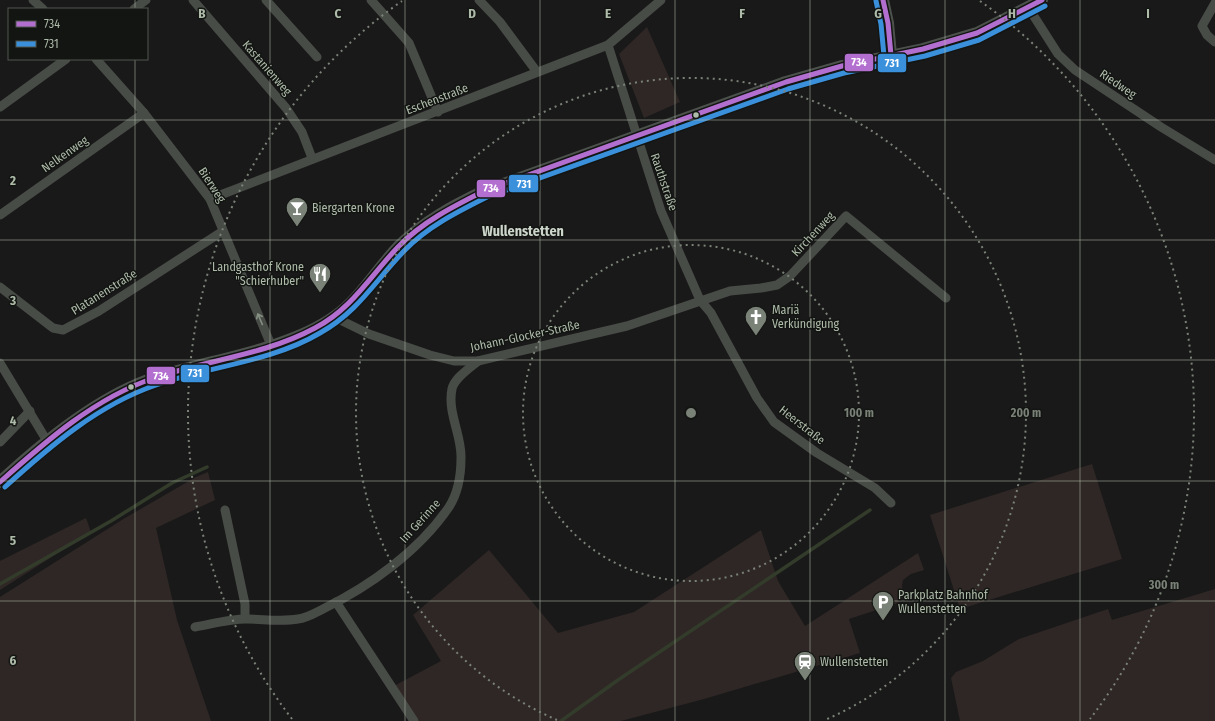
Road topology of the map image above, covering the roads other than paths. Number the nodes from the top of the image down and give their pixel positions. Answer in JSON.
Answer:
{"nodes":[{"id":1,"x":33,"y":0,"type":"edge"},
{"id":2,"x":146,"y":0,"type":"edge"},
{"id":3,"x":193,"y":0,"type":"edge"},
{"id":4,"x":266,"y":0,"type":"edge"},
{"id":5,"x":371,"y":0,"type":"edge"},
{"id":6,"x":479,"y":0,"type":"edge"},
{"id":7,"x":661,"y":0,"type":"edge"},
{"id":8,"x":883,"y":0,"type":"edge"},
{"id":9,"x":1042,"y":0,"type":"edge"},
{"id":10,"x":1215,"y":3,"type":"edge"},
{"id":11,"x":1028,"y":7,"type":"junction"},
{"id":12,"x":42,"y":8,"type":"edge"},
{"id":13,"x":135,"y":8,"type":"edge"},
{"id":14,"x":1215,"y":42,"type":"edge"},
{"id":15,"x":608,"y":45,"type":"junction"},
{"id":16,"x":890,"y":55,"type":"junction"},
{"id":17,"x":317,"y":57,"type":"dead end"},
{"id":18,"x":65,"y":60,"type":"edge"},
{"id":19,"x":97,"y":60,"type":"edge"},
{"id":20,"x":537,"y":72,"type":"junction"},
{"id":21,"x":0,"y":107,"type":"edge"},
{"id":22,"x":438,"y":112,"type":"junction"},
{"id":23,"x":144,"y":113,"type":"junction"},
{"id":24,"x":635,"y":136,"type":"junction"},
{"id":25,"x":312,"y":158,"type":"junction"},
{"id":26,"x":1215,"y":160,"type":"edge"},
{"id":27,"x":210,"y":199,"type":"junction"},
{"id":28,"x":0,"y":215,"type":"edge"},
{"id":29,"x":223,"y":231,"type":"junction"},
{"id":30,"x":0,"y":287,"type":"edge"},
{"id":31,"x":946,"y":298,"type":"dead end"},
{"id":32,"x":700,"y":300,"type":"junction"},
{"id":33,"x":334,"y":317,"type":"junction"},
{"id":34,"x":271,"y":345,"type":"junction"},
{"id":35,"x":478,"y":361,"type":"junction"},
{"id":36,"x":0,"y":363,"type":"edge"},
{"id":37,"x":30,"y":411,"type":"junction"},
{"id":38,"x":47,"y":441,"type":"junction"},
{"id":39,"x":0,"y":442,"type":"edge"},
{"id":40,"x":0,"y":482,"type":"edge"},
{"id":41,"x":890,"y":503,"type":"dead end"},
{"id":42,"x":225,"y":510,"type":"dead end"},
{"id":43,"x":336,"y":602,"type":"junction"},
{"id":44,"x":245,"y":618,"type":"junction"},
{"id":45,"x":195,"y":627,"type":"dead end"},
{"id":46,"x":414,"y":721,"type":"edge"}],
"edges":[{"from":1,"to":12,"type":"street"},
{"from":2,"to":13,"type":"street"},
{"from":3,"to":25,"type":"street","name":"Kastanienweg"},
{"from":4,"to":17,"type":"street"},
{"from":5,"to":22,"type":"street"},
{"from":6,"to":20,"type":"street"},
{"from":7,"to":15,"type":"street","name":"Eschenstraße"},
{"from":8,"to":16,"type":"main road"},
{"from":9,"to":11,"type":"main road"},
{"from":10,"to":14,"type":"street"},
{"from":11,"to":16,"type":"main road"},
{"from":11,"to":26,"type":"street","name":"Riedweg"},
{"from":15,"to":20,"type":"street","name":"Eschenstraße"},
{"from":15,"to":24,"type":"street","name":"Rauthstraße"},
{"from":16,"to":24,"type":"main road"},
{"from":18,"to":21,"type":"street"},
{"from":19,"to":23,"type":"street","name":"Bierweg"},
{"from":20,"to":22,"type":"street","name":"Eschenstraße"},
{"from":22,"to":25,"type":"street","name":"Eschenstraße"},
{"from":23,"to":27,"type":"street","name":"Bierweg"},
{"from":23,"to":28,"type":"street","name":"Nelkenweg"},
{"from":24,"to":32,"type":"street","name":"Rauthstraße"},
{"from":24,"to":33,"type":"main road"},
{"from":25,"to":27,"type":"street","name":"Eschenstraße"},
{"from":27,"to":29,"type":"street","name":"Bierweg"},
{"from":29,"to":30,"type":"street","name":"Platanenstraße"},
{"from":34,"to":29,"type":"street","name":"Bierweg","one_way":true},
{"from":31,"to":32,"type":"street","name":"Kirchenweg"},
{"from":32,"to":35,"type":"street","name":"Johann-Glocker-Straße"},
{"from":32,"to":41,"type":"street","name":"Heerstraße"},
{"from":33,"to":34,"type":"main road"},
{"from":33,"to":35,"type":"street","name":"Johann-Glocker-Straße"},
{"from":34,"to":38,"type":"main road"},
{"from":35,"to":43,"type":"street","name":"Im Gerinne"},
{"from":36,"to":37,"type":"street"},
{"from":37,"to":38,"type":"street"},
{"from":37,"to":39,"type":"street"},
{"from":38,"to":40,"type":"main road"},
{"from":42,"to":44,"type":"street"},
{"from":43,"to":44,"type":"street","name":"Im Gerinne"},
{"from":43,"to":46,"type":"street"},
{"from":44,"to":45,"type":"street","name":"Im Gerinne"}]}
